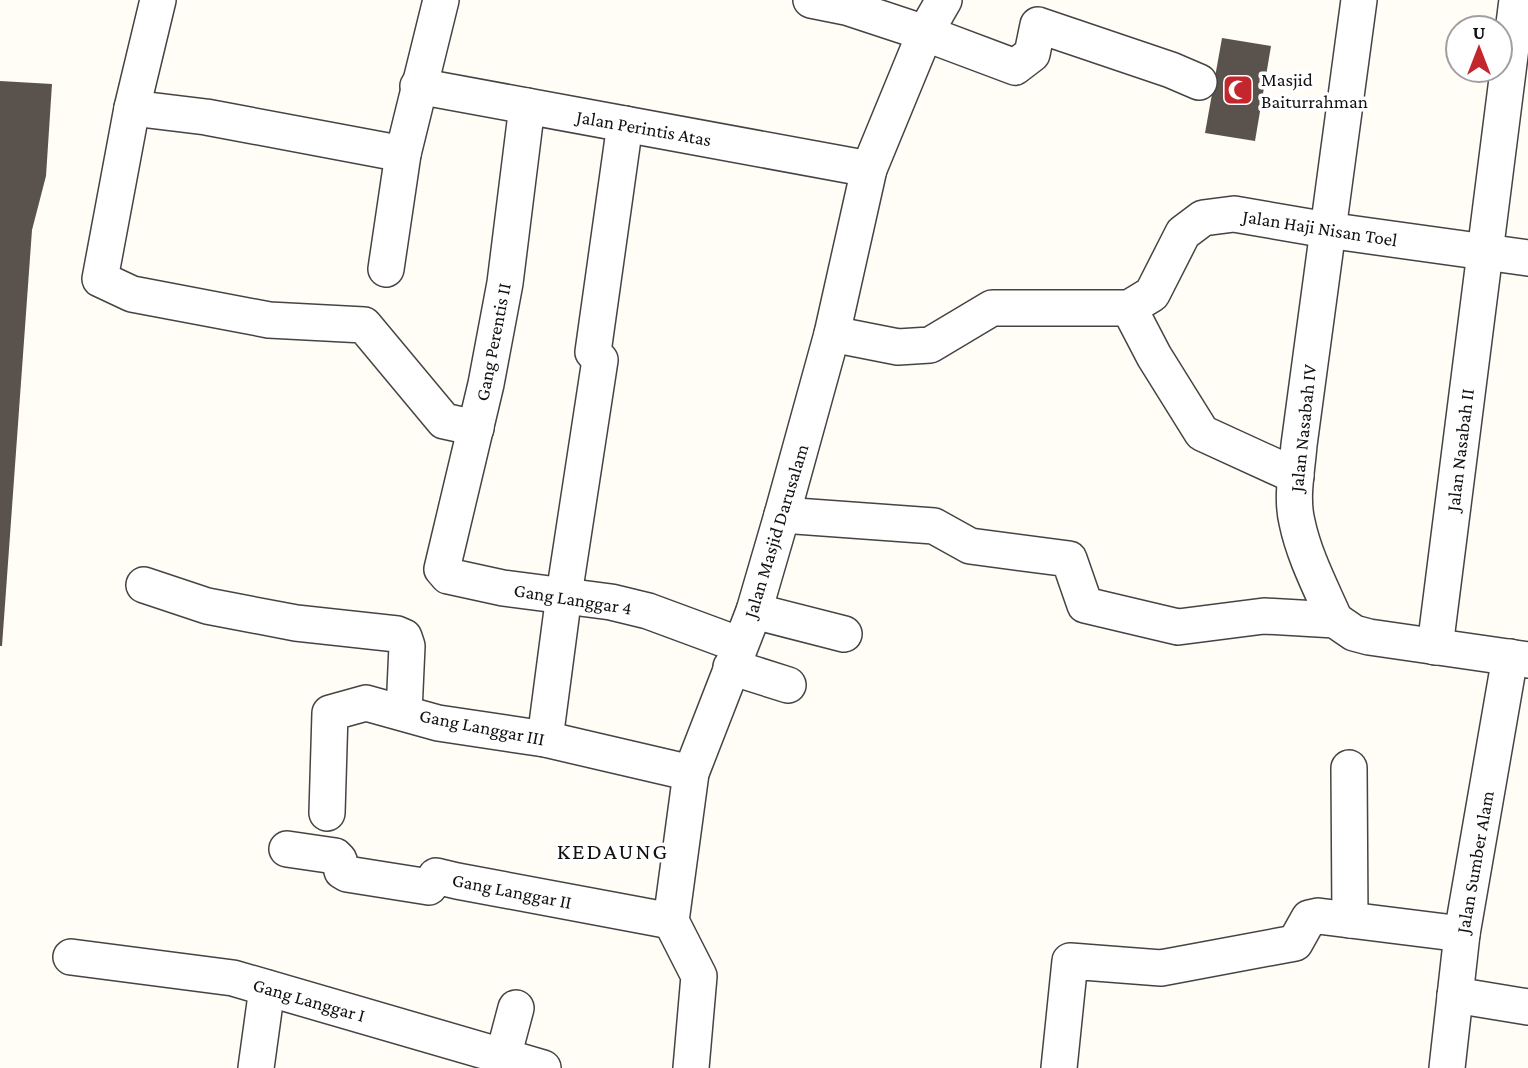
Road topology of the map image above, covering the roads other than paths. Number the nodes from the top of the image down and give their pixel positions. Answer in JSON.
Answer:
{"nodes":[{"id":1,"x":158,"y":0,"type":"edge"},
{"id":2,"x":441,"y":0,"type":"edge"},
{"id":3,"x":811,"y":0,"type":"edge"},
{"id":4,"x":944,"y":0,"type":"edge"},
{"id":5,"x":1359,"y":0,"type":"edge"},
{"id":6,"x":1517,"y":0,"type":"edge"},
{"id":7,"x":930,"y":35,"type":"junction"},
{"id":8,"x":1199,"y":82,"type":"dead end"},
{"id":9,"x":418,"y":86,"type":"junction"},
{"id":10,"x":527,"y":106,"type":"junction"},
{"id":11,"x":132,"y":108,"type":"junction"},
{"id":12,"x":625,"y":124,"type":"junction"},
{"id":13,"x":403,"y":154,"type":"junction"},
{"id":14,"x":869,"y":169,"type":"junction"},
{"id":15,"x":1327,"y":230,"type":"junction"},
{"id":16,"x":1484,"y":253,"type":"junction"},
{"id":17,"x":1528,"y":258,"type":"edge"},
{"id":18,"x":386,"y":269,"type":"dead end"},
{"id":19,"x":1129,"y":308,"type":"junction"},
{"id":20,"x":832,"y":334,"type":"junction"},
{"id":21,"x":476,"y":429,"type":"junction"},
{"id":22,"x":1296,"y":476,"type":"junction"},
{"id":23,"x":782,"y":515,"type":"junction"},
{"id":24,"x":444,"y":574,"type":"joint"},
{"id":25,"x":144,"y":584,"type":"dead end"},
{"id":26,"x":564,"y":595,"type":"junction"},
{"id":27,"x":754,"y":611,"type":"junction"},
{"id":28,"x":1335,"y":620,"type":"junction"},
{"id":29,"x":844,"y":634,"type":"dead end"},
{"id":30,"x":1436,"y":647,"type":"junction"},
{"id":31,"x":735,"y":656,"type":"junction"},
{"id":32,"x":1519,"y":659,"type":"edge"},
{"id":33,"x":788,"y":685,"type":"dead end"},
{"id":34,"x":404,"y":712,"type":"junction"},
{"id":35,"x":545,"y":739,"type":"junction"},
{"id":36,"x":1349,"y":768,"type":"dead end"},
{"id":37,"x":691,"y":774,"type":"junction"},
{"id":38,"x":327,"y":813,"type":"dead end"},
{"id":39,"x":287,"y":849,"type":"dead end"},
{"id":40,"x":1350,"y":920,"type":"junction"},
{"id":41,"x":671,"y":921,"type":"junction"},
{"id":42,"x":1462,"y":934,"type":"junction"},
{"id":43,"x":71,"y":957,"type":"dead end"},
{"id":44,"x":267,"y":988,"type":"junction"},
{"id":45,"x":1455,"y":995,"type":"junction"},
{"id":46,"x":1528,"y":1007,"type":"edge"},
{"id":47,"x":516,"y":1008,"type":"dead end"},
{"id":48,"x":503,"y":1057,"type":"junction"},
{"id":49,"x":256,"y":1068,"type":"edge"},
{"id":50,"x":543,"y":1068,"type":"edge"},
{"id":51,"x":691,"y":1068,"type":"edge"},
{"id":52,"x":1059,"y":1068,"type":"edge"},
{"id":53,"x":1447,"y":1068,"type":"edge"}],
"edges":[{"from":1,"to":11,"type":"street"},
{"from":2,"to":9,"type":"street"},
{"from":3,"to":7,"type":"street"},
{"from":4,"to":7,"type":"street","name":"Jalan Masjid Darusalam"},
{"from":5,"to":15,"type":"street","name":"Jalan Nasabah IV"},
{"from":6,"to":16,"type":"street","name":"Jalan Nasabah II"},
{"from":7,"to":8,"type":"street"},
{"from":7,"to":14,"type":"street","name":"Jalan Masjid Darusalam"},
{"from":9,"to":10,"type":"street","name":"Jalan Perintis Atas"},
{"from":9,"to":13,"type":"street"},
{"from":10,"to":12,"type":"street","name":"Jalan Perintis Atas"},
{"from":10,"to":21,"type":"street","name":"Gang Perentis II"},
{"from":11,"to":13,"type":"street"},
{"from":11,"to":21,"type":"street"},
{"from":12,"to":14,"type":"street","name":"Jalan Perintis Atas"},
{"from":12,"to":26,"type":"street"},
{"from":13,"to":18,"type":"street"},
{"from":14,"to":20,"type":"street","name":"Jalan Masjid Darusalam"},
{"from":15,"to":16,"type":"street","name":"Jalan Haji Nisan Toel"},
{"from":15,"to":19,"type":"street","name":"Jalan Haji Nisan Toel"},
{"from":15,"to":22,"type":"street","name":"Jalan Nasabah IV"},
{"from":16,"to":17,"type":"street","name":"Jalan Haji Nisan Toel"},
{"from":16,"to":30,"type":"street","name":"Jalan Nasabah II"},
{"from":19,"to":20,"type":"street"},
{"from":19,"to":22,"type":"street"},
{"from":20,"to":23,"type":"street","name":"Jalan Masjid Darusalam"},
{"from":21,"to":24,"type":"street","name":"Gang Perentis II"},
{"from":22,"to":28,"type":"street","name":"Jalan Nasabah IV"},
{"from":23,"to":27,"type":"street","name":"Jalan Masjid Darusalam"},
{"from":23,"to":28,"type":"street"},
{"from":24,"to":26,"type":"street","name":"Gang Langgar 4"},
{"from":25,"to":34,"type":"street"},
{"from":26,"to":31,"type":"street","name":"Gang Langgar 4"},
{"from":26,"to":35,"type":"street"},
{"from":27,"to":29,"type":"street"},
{"from":27,"to":31,"type":"street","name":"Jalan Masjid Darusalam"},
{"from":28,"to":30,"type":"street"},
{"from":30,"to":32,"type":"street"},
{"from":31,"to":33,"type":"street","name":"Gang Langgar 4"},
{"from":31,"to":37,"type":"street","name":"Jalan Masjid Darusalam"},
{"from":32,"to":42,"type":"street","name":"Jalan Sumber Alam"},
{"from":34,"to":35,"type":"street","name":"Gang Langgar III"},
{"from":34,"to":38,"type":"street","name":"Gang Langgar III"},
{"from":35,"to":37,"type":"street","name":"Gang Langgar III"},
{"from":36,"to":40,"type":"street"},
{"from":37,"to":41,"type":"street","name":"Jalan Masjid Darusalam"},
{"from":39,"to":41,"type":"street","name":"Gang Langgar II"},
{"from":40,"to":42,"type":"street"},
{"from":40,"to":52,"type":"street"},
{"from":41,"to":51,"type":"street"},
{"from":42,"to":45,"type":"street","name":"Jalan Sumber Alam"},
{"from":43,"to":44,"type":"street","name":"Gang Langgar I"},
{"from":44,"to":48,"type":"street","name":"Gang Langgar I"},
{"from":44,"to":49,"type":"street"},
{"from":45,"to":46,"type":"street"},
{"from":45,"to":53,"type":"street","name":"Jalan Sumber Alam"},
{"from":47,"to":48,"type":"street"},
{"from":48,"to":50,"type":"street","name":"Gang Langgar I"}]}
